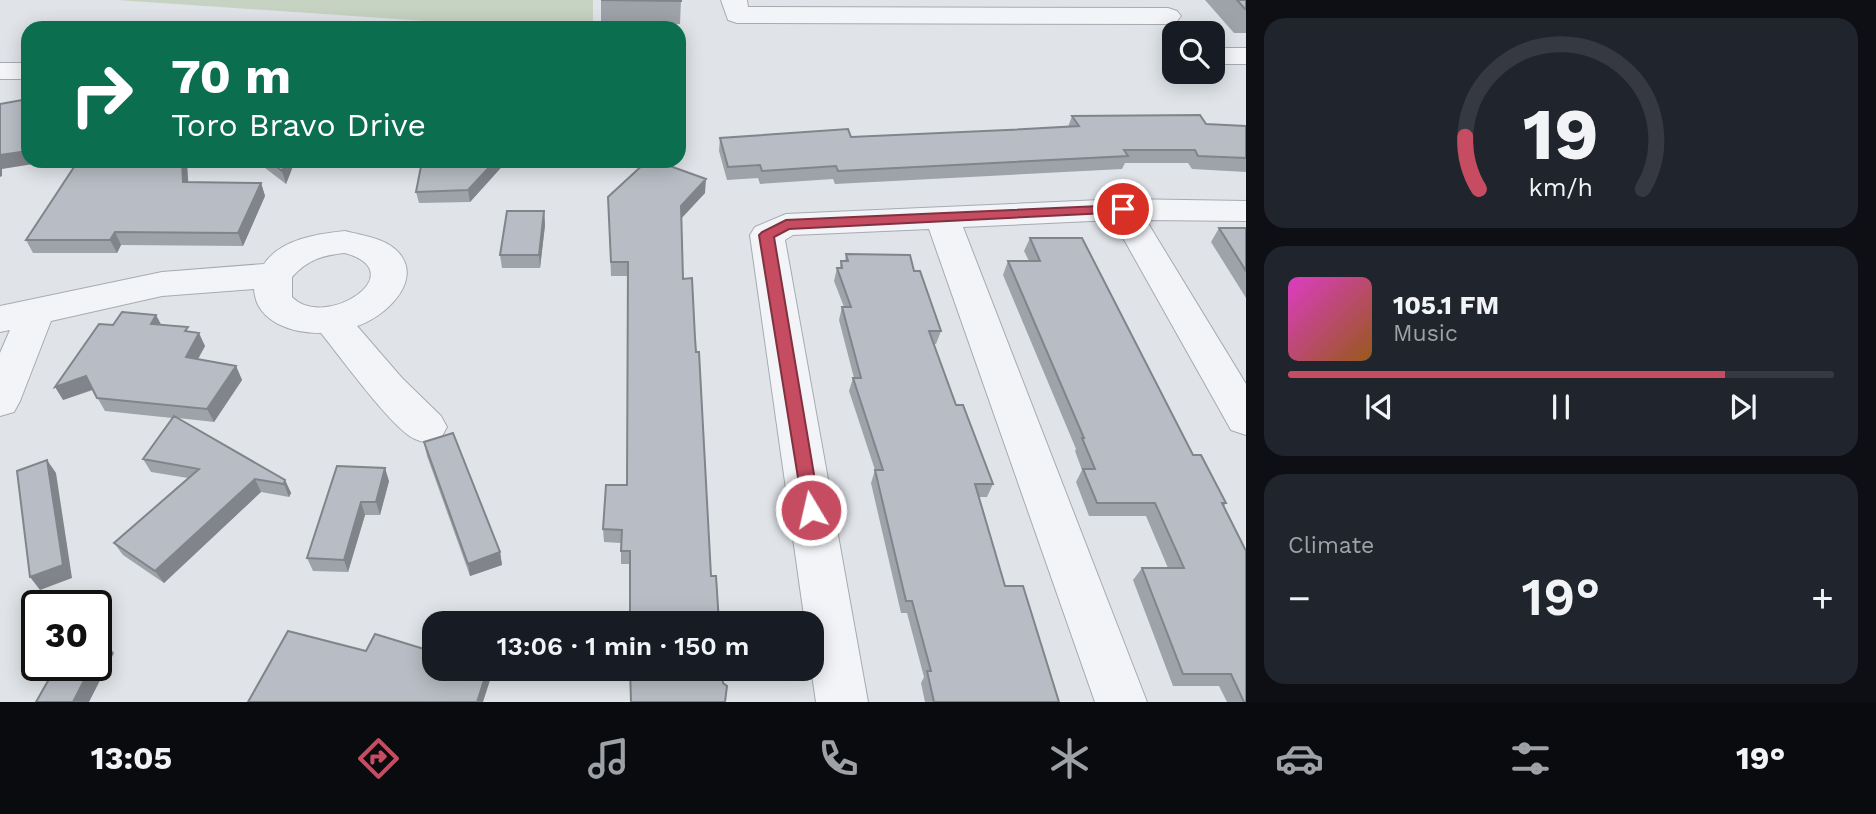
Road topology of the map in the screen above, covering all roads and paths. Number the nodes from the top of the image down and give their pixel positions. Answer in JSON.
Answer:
{"nodes":[{"id":1,"x":734,"y":0,"type":"edge"},
{"id":2,"x":939,"y":8,"type":"edge"},
{"id":3,"x":1168,"y":17,"type":"edge"},
{"id":4,"x":1225,"y":56,"type":"edge"},
{"id":5,"x":1246,"y":56,"type":"edge"},
{"id":6,"x":0,"y":71,"type":"edge"},
{"id":7,"x":21,"y":71,"type":"edge"},
{"id":8,"x":1123,"y":209,"type":"junction"},
{"id":9,"x":1246,"y":211,"type":"edge"},
{"id":10,"x":943,"y":217,"type":"junction"},
{"id":11,"x":275,"y":275,"type":"junction"},
{"id":12,"x":18,"y":315,"type":"edge"},
{"id":13,"x":331,"y":320,"type":"junction"},
{"id":14,"x":0,"y":401,"type":"edge"},
{"id":15,"x":1246,"y":419,"type":"edge"},
{"id":16,"x":426,"y":427,"type":"dead end"},
{"id":17,"x":842,"y":702,"type":"edge"},
{"id":18,"x":1121,"y":702,"type":"edge"}],
"edges":[{"from":1,"to":2,"type":"street"},
{"from":2,"to":3,"type":"street"},
{"from":4,"to":5,"type":"street"},
{"from":6,"to":7,"type":"street"},
{"from":8,"to":9,"type":"street"},
{"from":8,"to":10,"type":"street"},
{"from":8,"to":15,"type":"street"},
{"from":10,"to":17,"type":"street"},
{"from":10,"to":18,"type":"street"},
{"from":11,"to":12,"type":"street"},
{"from":11,"to":13,"type":"street"},
{"from":11,"to":13,"type":"street"},
{"from":12,"to":14,"type":"street"},
{"from":13,"to":16,"type":"street"}]}
